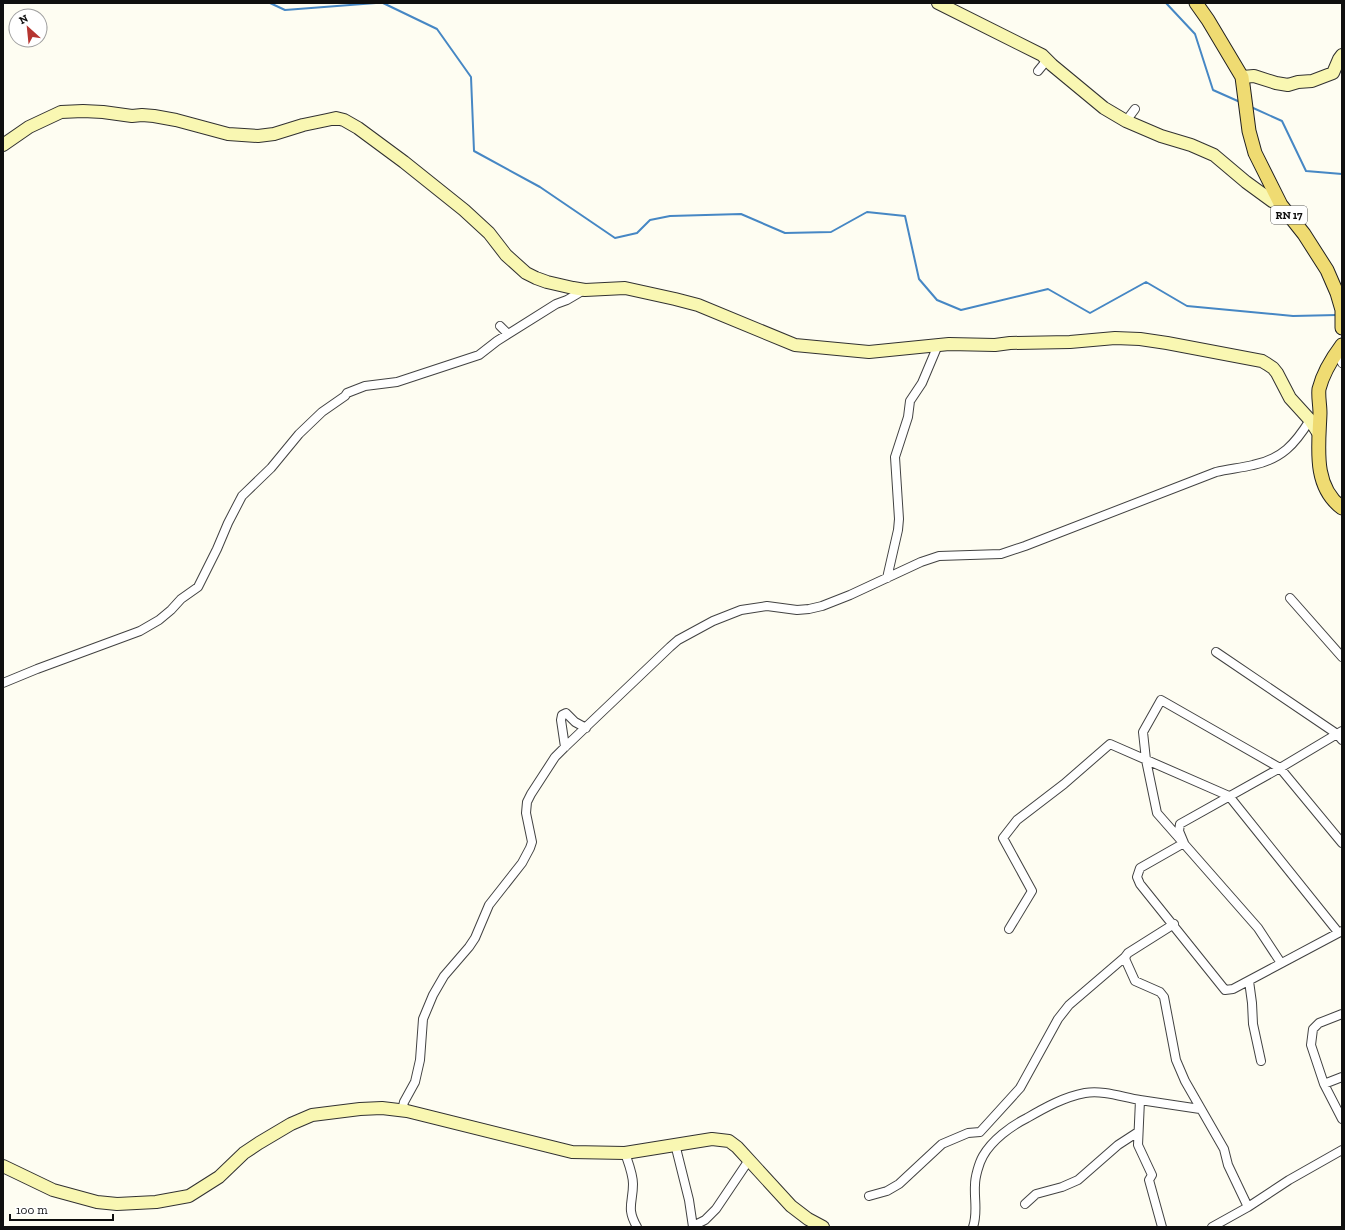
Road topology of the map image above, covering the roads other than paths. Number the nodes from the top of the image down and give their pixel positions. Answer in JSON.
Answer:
{"nodes":[{"id":1,"x":938,"y":3,"type":"edge"},
{"id":2,"x":1196,"y":3,"type":"edge"},
{"id":3,"x":1342,"y":55,"type":"edge"},
{"id":4,"x":1047,"y":60,"type":"junction"},
{"id":5,"x":1038,"y":71,"type":"dead end"},
{"id":6,"x":1242,"y":77,"type":"junction"},
{"id":7,"x":1135,"y":109,"type":"dead end"},
{"id":8,"x":1126,"y":121,"type":"junction"},
{"id":9,"x":3,"y":145,"type":"edge"},
{"id":10,"x":1281,"y":205,"type":"junction"},
{"id":11,"x":585,"y":290,"type":"junction"},
{"id":12,"x":1342,"y":310,"type":"edge"},
{"id":13,"x":500,"y":326,"type":"dead end"},
{"id":14,"x":1342,"y":328,"type":"edge"},
{"id":15,"x":508,"y":334,"type":"junction"},
{"id":16,"x":938,"y":345,"type":"junction"},
{"id":17,"x":1340,"y":353,"type":"edge"},
{"id":18,"x":1310,"y":420,"type":"junction"},
{"id":19,"x":1319,"y":434,"type":"junction"},
{"id":20,"x":1342,"y":508,"type":"edge"},
{"id":21,"x":887,"y":578,"type":"junction"},
{"id":22,"x":1290,"y":598,"type":"dead end"},
{"id":23,"x":1216,"y":652,"type":"dead end"},
{"id":24,"x":1342,"y":657,"type":"edge"},
{"id":25,"x":3,"y":683,"type":"edge"},
{"id":26,"x":586,"y":728,"type":"junction"},
{"id":27,"x":1340,"y":735,"type":"edge"},
{"id":28,"x":564,"y":747,"type":"junction"},
{"id":29,"x":1146,"y":760,"type":"junction"},
{"id":30,"x":1280,"y":768,"type":"junction"},
{"id":31,"x":1229,"y":796,"type":"junction"},
{"id":32,"x":1342,"y":842,"type":"edge"},
{"id":33,"x":1184,"y":843,"type":"junction"},
{"id":34,"x":1174,"y":924,"type":"junction"},
{"id":35,"x":1009,"y":929,"type":"dead end"},
{"id":36,"x":1340,"y":932,"type":"edge"},
{"id":37,"x":1125,"y":957,"type":"junction"},
{"id":38,"x":1281,"y":963,"type":"junction"},
{"id":39,"x":1249,"y":981,"type":"junction"},
{"id":40,"x":1342,"y":1014,"type":"edge"},
{"id":41,"x":1261,"y":1061,"type":"dead end"},
{"id":42,"x":1342,"y":1077,"type":"edge"},
{"id":43,"x":1324,"y":1084,"type":"junction"},
{"id":44,"x":1140,"y":1100,"type":"junction"},
{"id":45,"x":1200,"y":1109,"type":"junction"},
{"id":46,"x":402,"y":1110,"type":"junction"},
{"id":47,"x":1342,"y":1119,"type":"edge"},
{"id":48,"x":1138,"y":1132,"type":"junction"},
{"id":49,"x":675,"y":1144,"type":"junction"},
{"id":50,"x":1342,"y":1150,"type":"edge"},
{"id":51,"x":625,"y":1153,"type":"junction"},
{"id":52,"x":749,"y":1160,"type":"junction"},
{"id":53,"x":3,"y":1166,"type":"edge"},
{"id":54,"x":869,"y":1196,"type":"dead end"},
{"id":55,"x":1025,"y":1204,"type":"dead end"},
{"id":56,"x":1248,"y":1207,"type":"junction"},
{"id":57,"x":637,"y":1227,"type":"edge"},
{"id":58,"x":693,"y":1227,"type":"edge"},
{"id":59,"x":823,"y":1227,"type":"edge"},
{"id":60,"x":973,"y":1227,"type":"edge"},
{"id":61,"x":1162,"y":1227,"type":"edge"},
{"id":62,"x":1212,"y":1227,"type":"edge"}],
"edges":[{"from":1,"to":4,"type":"street"},
{"from":2,"to":6,"type":"main road","number":"RN 17"},
{"from":3,"to":6,"type":"street"},
{"from":4,"to":5,"type":"street"},
{"from":4,"to":8,"type":"street"},
{"from":6,"to":10,"type":"main road","number":"RN 17"},
{"from":7,"to":8,"type":"street"},
{"from":8,"to":10,"type":"street"},
{"from":9,"to":11,"type":"street"},
{"from":10,"to":12,"type":"main road","number":"RN 17"},
{"from":11,"to":15,"type":"street"},
{"from":11,"to":16,"type":"street"},
{"from":12,"to":14,"type":"main road","number":"RN 17"},
{"from":13,"to":15,"type":"street"},
{"from":15,"to":25,"type":"street"},
{"from":16,"to":18,"type":"street"},
{"from":16,"to":21,"type":"street"},
{"from":17,"to":19,"type":"main road"},
{"from":18,"to":19,"type":"street"},
{"from":18,"to":21,"type":"street"},
{"from":19,"to":20,"type":"main road"},
{"from":21,"to":26,"type":"street"},
{"from":22,"to":24,"type":"street"},
{"from":23,"to":27,"type":"street"},
{"from":26,"to":28,"type":"street"},
{"from":26,"to":28,"type":"street"},
{"from":27,"to":30,"type":"street"},
{"from":28,"to":46,"type":"street"},
{"from":29,"to":30,"type":"street"},
{"from":29,"to":31,"type":"street"},
{"from":29,"to":33,"type":"street"},
{"from":29,"to":35,"type":"street"},
{"from":30,"to":31,"type":"street"},
{"from":30,"to":32,"type":"street"},
{"from":31,"to":33,"type":"street"},
{"from":31,"to":36,"type":"street"},
{"from":33,"to":34,"type":"street"},
{"from":33,"to":38,"type":"street"},
{"from":34,"to":37,"type":"street"},
{"from":34,"to":39,"type":"street"},
{"from":36,"to":38,"type":"street"},
{"from":37,"to":45,"type":"street"},
{"from":37,"to":54,"type":"street"},
{"from":38,"to":39,"type":"street"},
{"from":39,"to":41,"type":"street"},
{"from":40,"to":43,"type":"street"},
{"from":42,"to":43,"type":"street"},
{"from":43,"to":47,"type":"street"},
{"from":44,"to":45,"type":"street"},
{"from":44,"to":48,"type":"street"},
{"from":44,"to":60,"type":"street"},
{"from":45,"to":56,"type":"street"},
{"from":46,"to":51,"type":"street"},
{"from":46,"to":53,"type":"street"},
{"from":48,"to":55,"type":"street"},
{"from":48,"to":61,"type":"street"},
{"from":49,"to":51,"type":"street"},
{"from":49,"to":52,"type":"street"},
{"from":49,"to":58,"type":"street"},
{"from":50,"to":56,"type":"street"},
{"from":51,"to":57,"type":"street"},
{"from":52,"to":58,"type":"street"},
{"from":52,"to":59,"type":"street"},
{"from":56,"to":62,"type":"street"}]}
